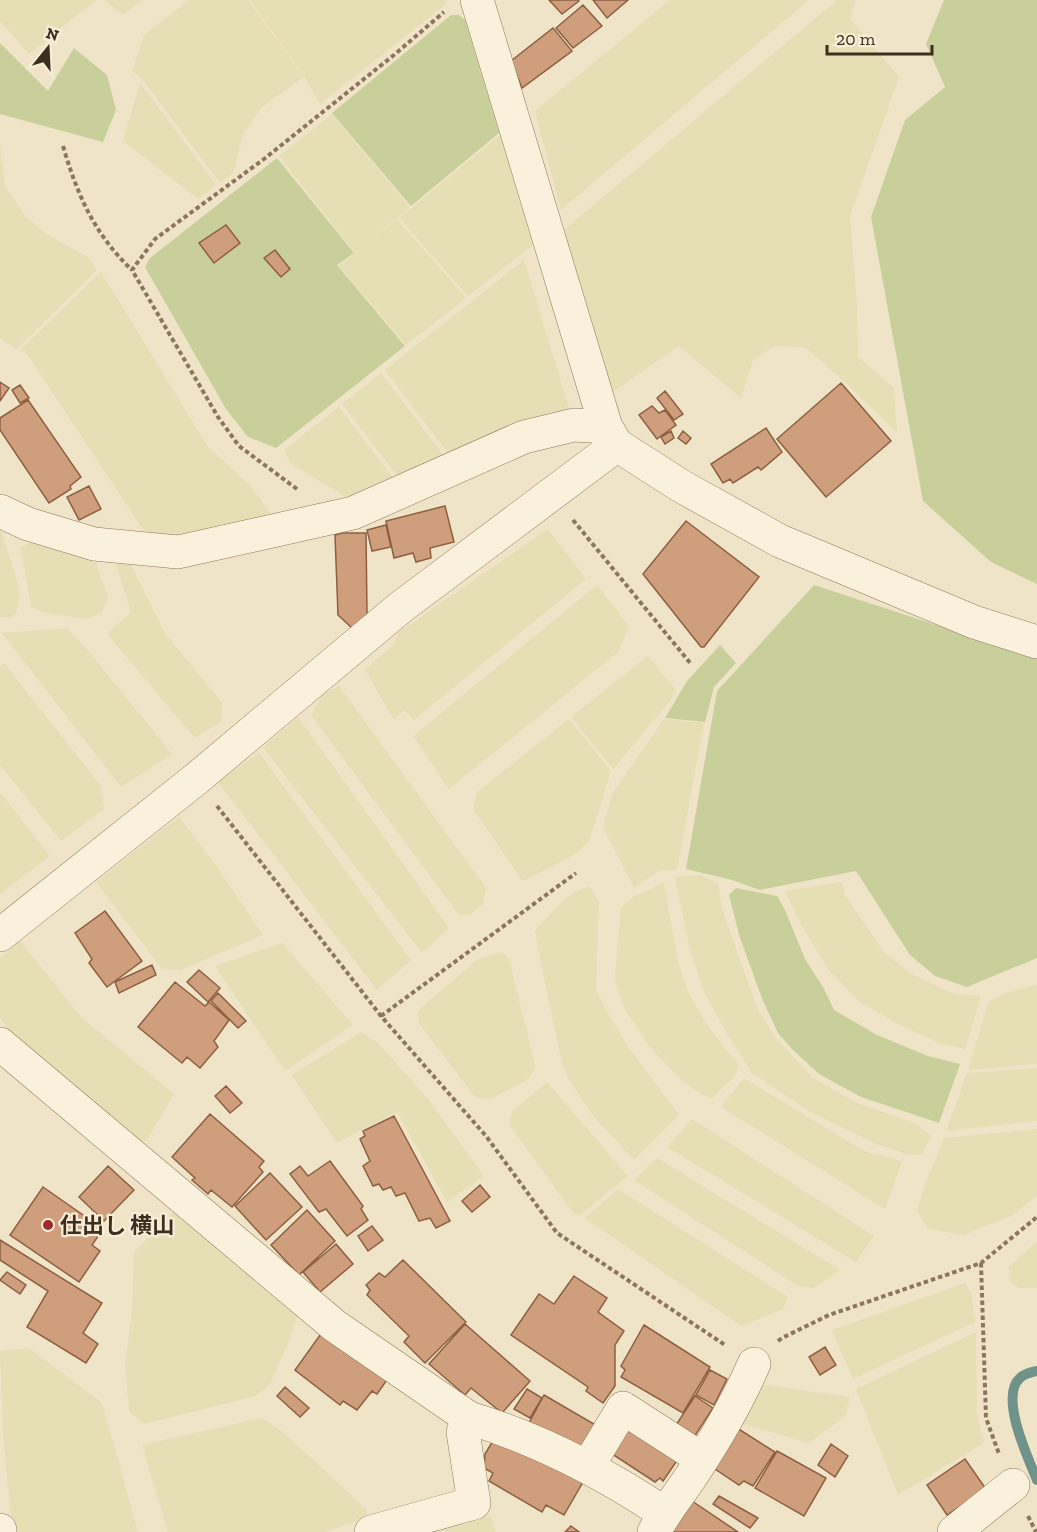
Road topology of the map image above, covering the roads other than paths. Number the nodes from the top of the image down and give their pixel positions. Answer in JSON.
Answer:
{"nodes":[{"id":1,"x":463,"y":3,"type":"edge"},
{"id":2,"x":611,"y":436,"type":"junction"},
{"id":3,"x":0,"y":511,"type":"edge"},
{"id":4,"x":1037,"y":642,"type":"edge"},
{"id":5,"x":0,"y":935,"type":"edge"},
{"id":6,"x":0,"y":1044,"type":"edge"},
{"id":7,"x":754,"y":1364,"type":"road end"},
{"id":8,"x":469,"y":1418,"type":"junction"},
{"id":9,"x":702,"y":1459,"type":"junction"},
{"id":10,"x":588,"y":1466,"type":"junction"},
{"id":11,"x":1013,"y":1485,"type":"road end"},
{"id":12,"x":659,"y":1523,"type":"edge"},
{"id":13,"x":371,"y":1532,"type":"edge"},
{"id":14,"x":954,"y":1532,"type":"edge"}],
"edges":[{"from":1,"to":2,"type":"street"},
{"from":2,"to":3,"type":"street"},
{"from":2,"to":4,"type":"street"},
{"from":2,"to":5,"type":"street"},
{"from":6,"to":8,"type":"street"},
{"from":7,"to":9,"type":"street"},
{"from":8,"to":10,"type":"street"},
{"from":8,"to":13,"type":"street"},
{"from":9,"to":10,"type":"street"},
{"from":9,"to":12,"type":"street"},
{"from":10,"to":12,"type":"street"},
{"from":11,"to":14,"type":"street"}]}
